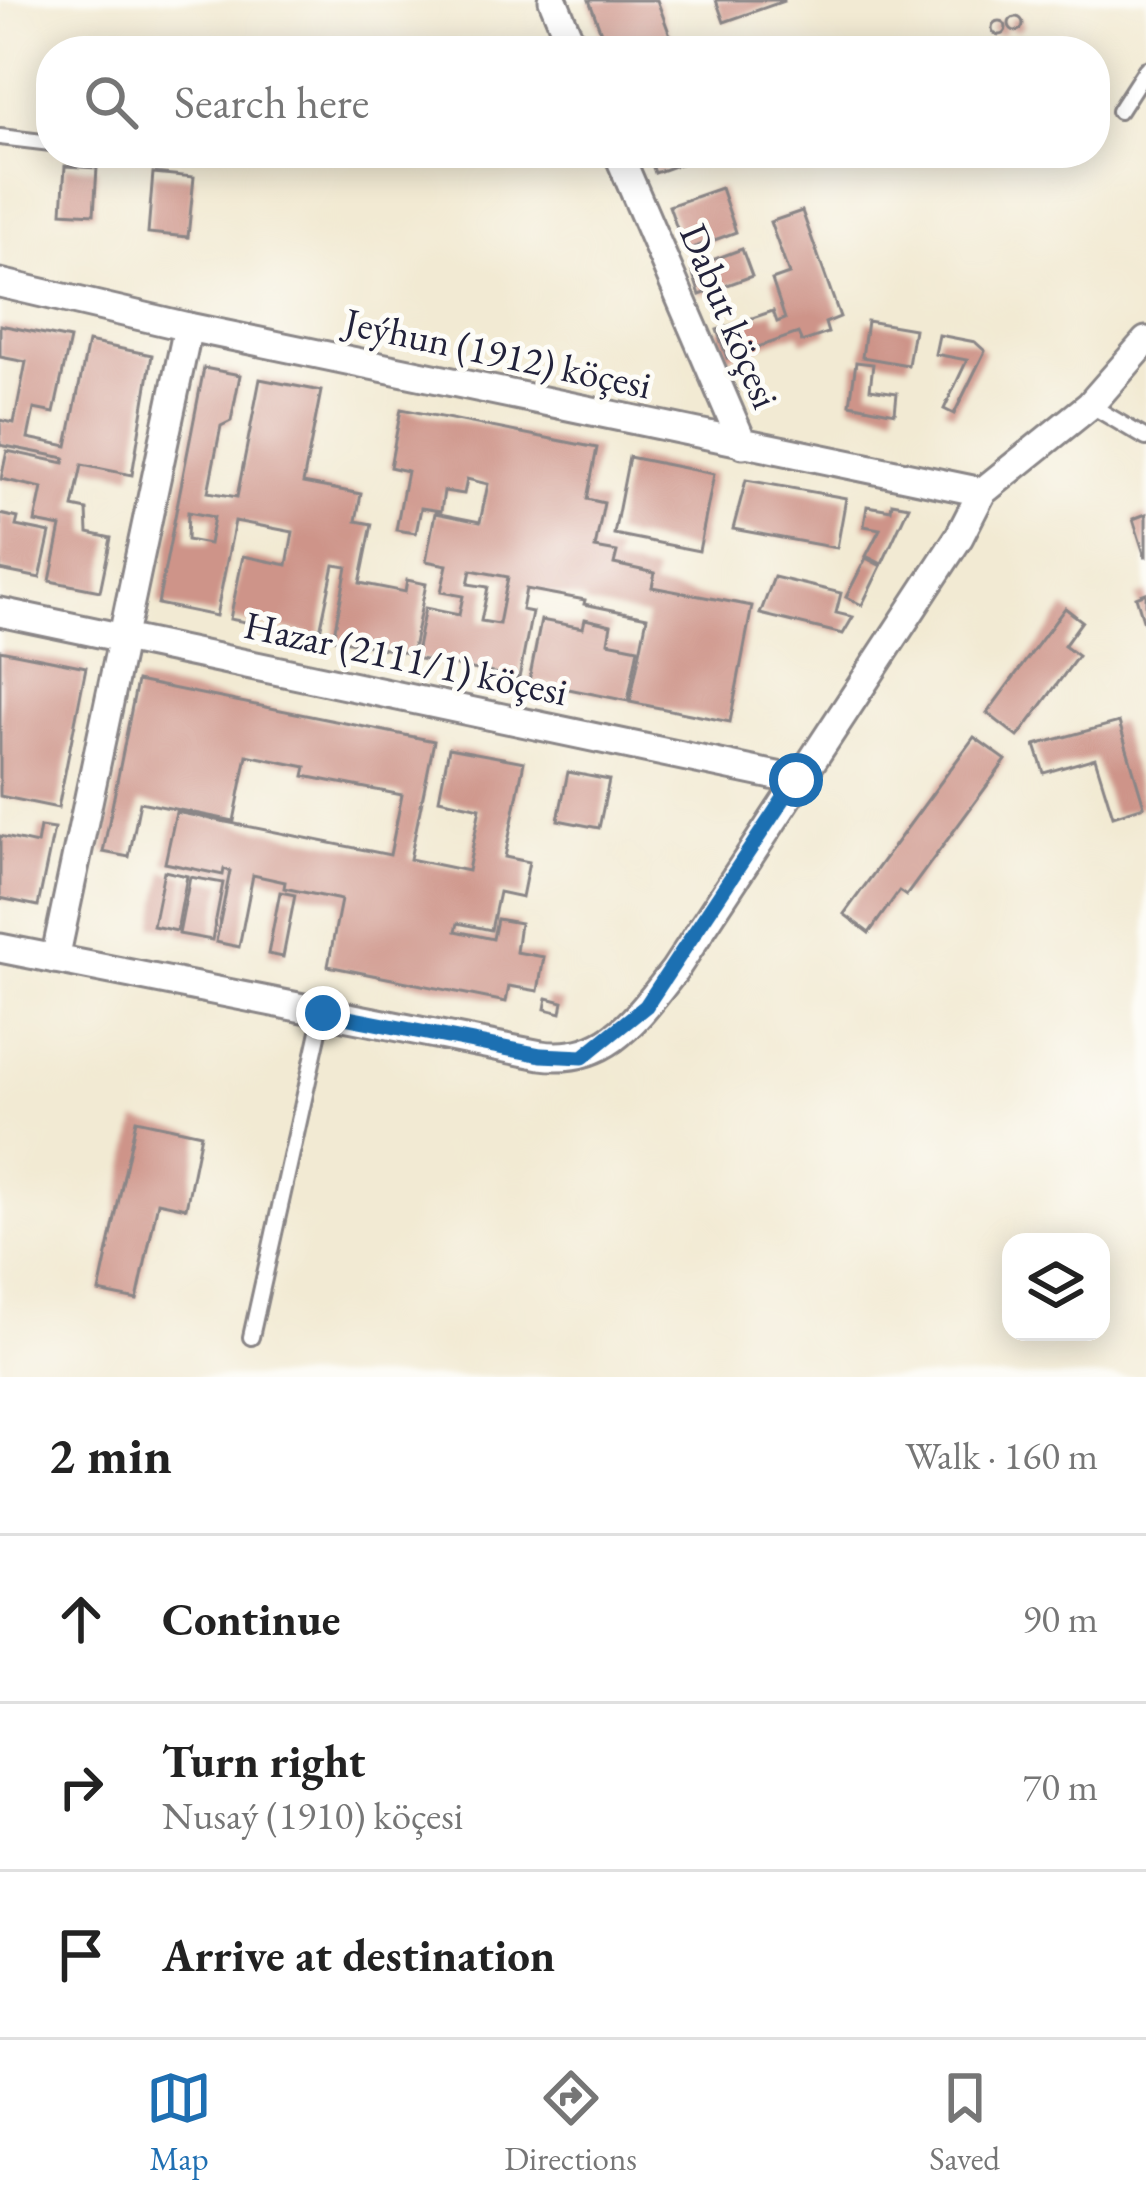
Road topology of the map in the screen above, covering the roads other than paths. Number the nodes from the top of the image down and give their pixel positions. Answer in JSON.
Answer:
{"nodes":[{"id":1,"x":553,"y":0,"type":"edge"},
{"id":2,"x":568,"y":36,"type":"edge"},
{"id":3,"x":1146,"y":69,"type":"edge"},
{"id":4,"x":1119,"y":111,"type":"dead end"},
{"id":5,"x":0,"y":137,"type":"edge"},
{"id":6,"x":36,"y":141,"type":"edge"},
{"id":7,"x":624,"y":168,"type":"edge"},
{"id":8,"x":0,"y":283,"type":"edge"},
{"id":9,"x":188,"y":327,"type":"junction"},
{"id":10,"x":1146,"y":341,"type":"edge"},
{"id":11,"x":1090,"y":405,"type":"junction"},
{"id":12,"x":1146,"y":438,"type":"edge"},
{"id":13,"x":742,"y":444,"type":"junction"},
{"id":14,"x":982,"y":492,"type":"junction"},
{"id":15,"x":0,"y":612,"type":"edge"},
{"id":16,"x":121,"y":638,"type":"junction"},
{"id":17,"x":796,"y":780,"type":"junction"},
{"id":18,"x":0,"y":948,"type":"edge"},
{"id":19,"x":55,"y":959,"type":"junction"},
{"id":20,"x":323,"y":1013,"type":"junction"},
{"id":21,"x":251,"y":1337,"type":"dead end"}],
"edges":[{"from":1,"to":2,"type":"street"},
{"from":3,"to":4,"type":"lane"},
{"from":5,"to":6,"type":"lane"},
{"from":7,"to":13,"type":"street","name":"Dabut köçesi"},
{"from":8,"to":9,"type":"street","name":"Jeýhun (1912) köçesi"},
{"from":9,"to":13,"type":"street","name":"Jeýhun (1912) köçesi"},
{"from":9,"to":16,"type":"street"},
{"from":10,"to":11,"type":"street"},
{"from":11,"to":12,"type":"lane"},
{"from":11,"to":14,"type":"street"},
{"from":13,"to":14,"type":"street","name":"Jeýhun (1912) köçesi"},
{"from":14,"to":17,"type":"street"},
{"from":15,"to":16,"type":"street","name":"Hazar (2111/1) köçesi"},
{"from":16,"to":17,"type":"street","name":"Hazar (2111/1) köçesi"},
{"from":16,"to":19,"type":"street"},
{"from":17,"to":20,"type":"street"},
{"from":18,"to":19,"type":"street"},
{"from":19,"to":20,"type":"street"},
{"from":20,"to":21,"type":"lane"}]}
